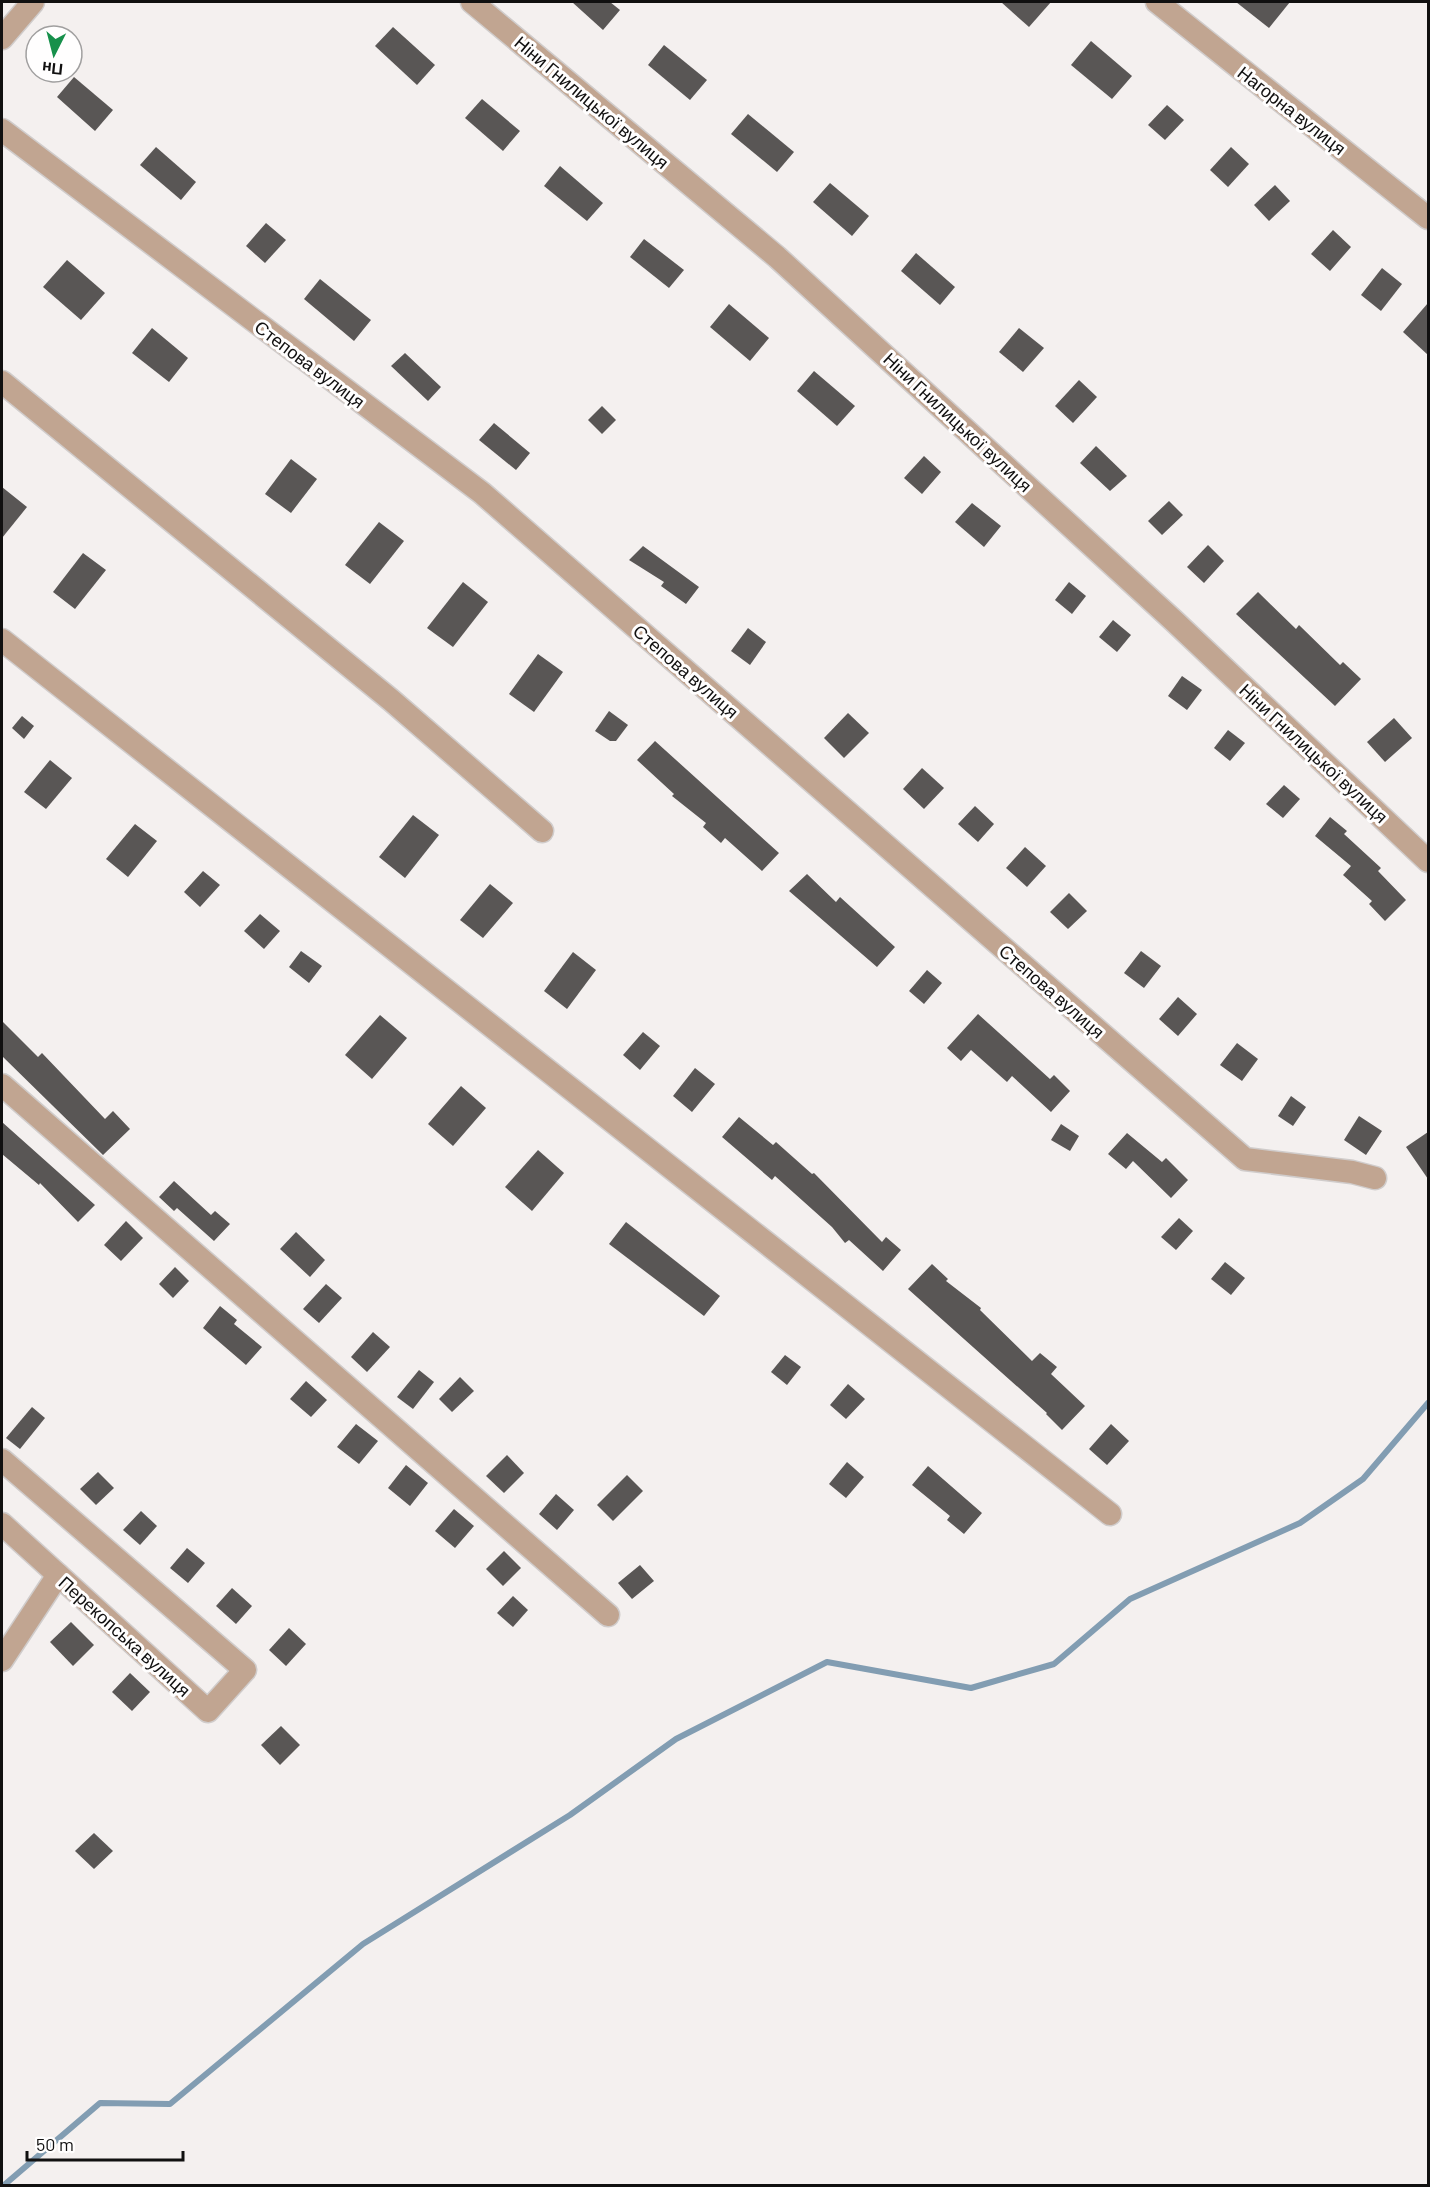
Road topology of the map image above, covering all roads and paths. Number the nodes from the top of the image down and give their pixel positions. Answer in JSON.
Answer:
{"nodes":[{"id":1,"x":33,"y":2,"type":"edge"},
{"id":2,"x":472,"y":2,"type":"edge"},
{"id":3,"x":1156,"y":2,"type":"edge"},
{"id":4,"x":2,"y":38,"type":"edge"},
{"id":5,"x":2,"y":130,"type":"edge"},
{"id":6,"x":1428,"y":218,"type":"edge"},
{"id":7,"x":2,"y":382,"type":"edge"},
{"id":8,"x":2,"y":640,"type":"edge"},
{"id":9,"x":542,"y":831,"type":"dead end"},
{"id":10,"x":1428,"y":861,"type":"edge"},
{"id":11,"x":2,"y":1085,"type":"edge"},
{"id":12,"x":1375,"y":1178,"type":"dead end"},
{"id":13,"x":2,"y":1460,"type":"edge"},
{"id":14,"x":1110,"y":1514,"type":"dead end"},
{"id":15,"x":2,"y":1524,"type":"edge"},
{"id":16,"x":58,"y":1575,"type":"junction"},
{"id":17,"x":608,"y":1615,"type":"dead end"},
{"id":18,"x":2,"y":1660,"type":"edge"}],
"edges":[{"from":1,"to":4,"type":"street"},
{"from":2,"to":10,"type":"street","name":"Ніни Гнилицької вулиця"},
{"from":3,"to":6,"type":"street","name":"Нагорна вулиця"},
{"from":5,"to":12,"type":"street","name":"Степова вулиця"},
{"from":7,"to":9,"type":"street"},
{"from":8,"to":14,"type":"street"},
{"from":11,"to":17,"type":"street"},
{"from":13,"to":16,"type":"street","name":"Перекопська вулиця"},
{"from":15,"to":16,"type":"street","name":"Перекопська вулиця"},
{"from":16,"to":18,"type":"street"}]}
